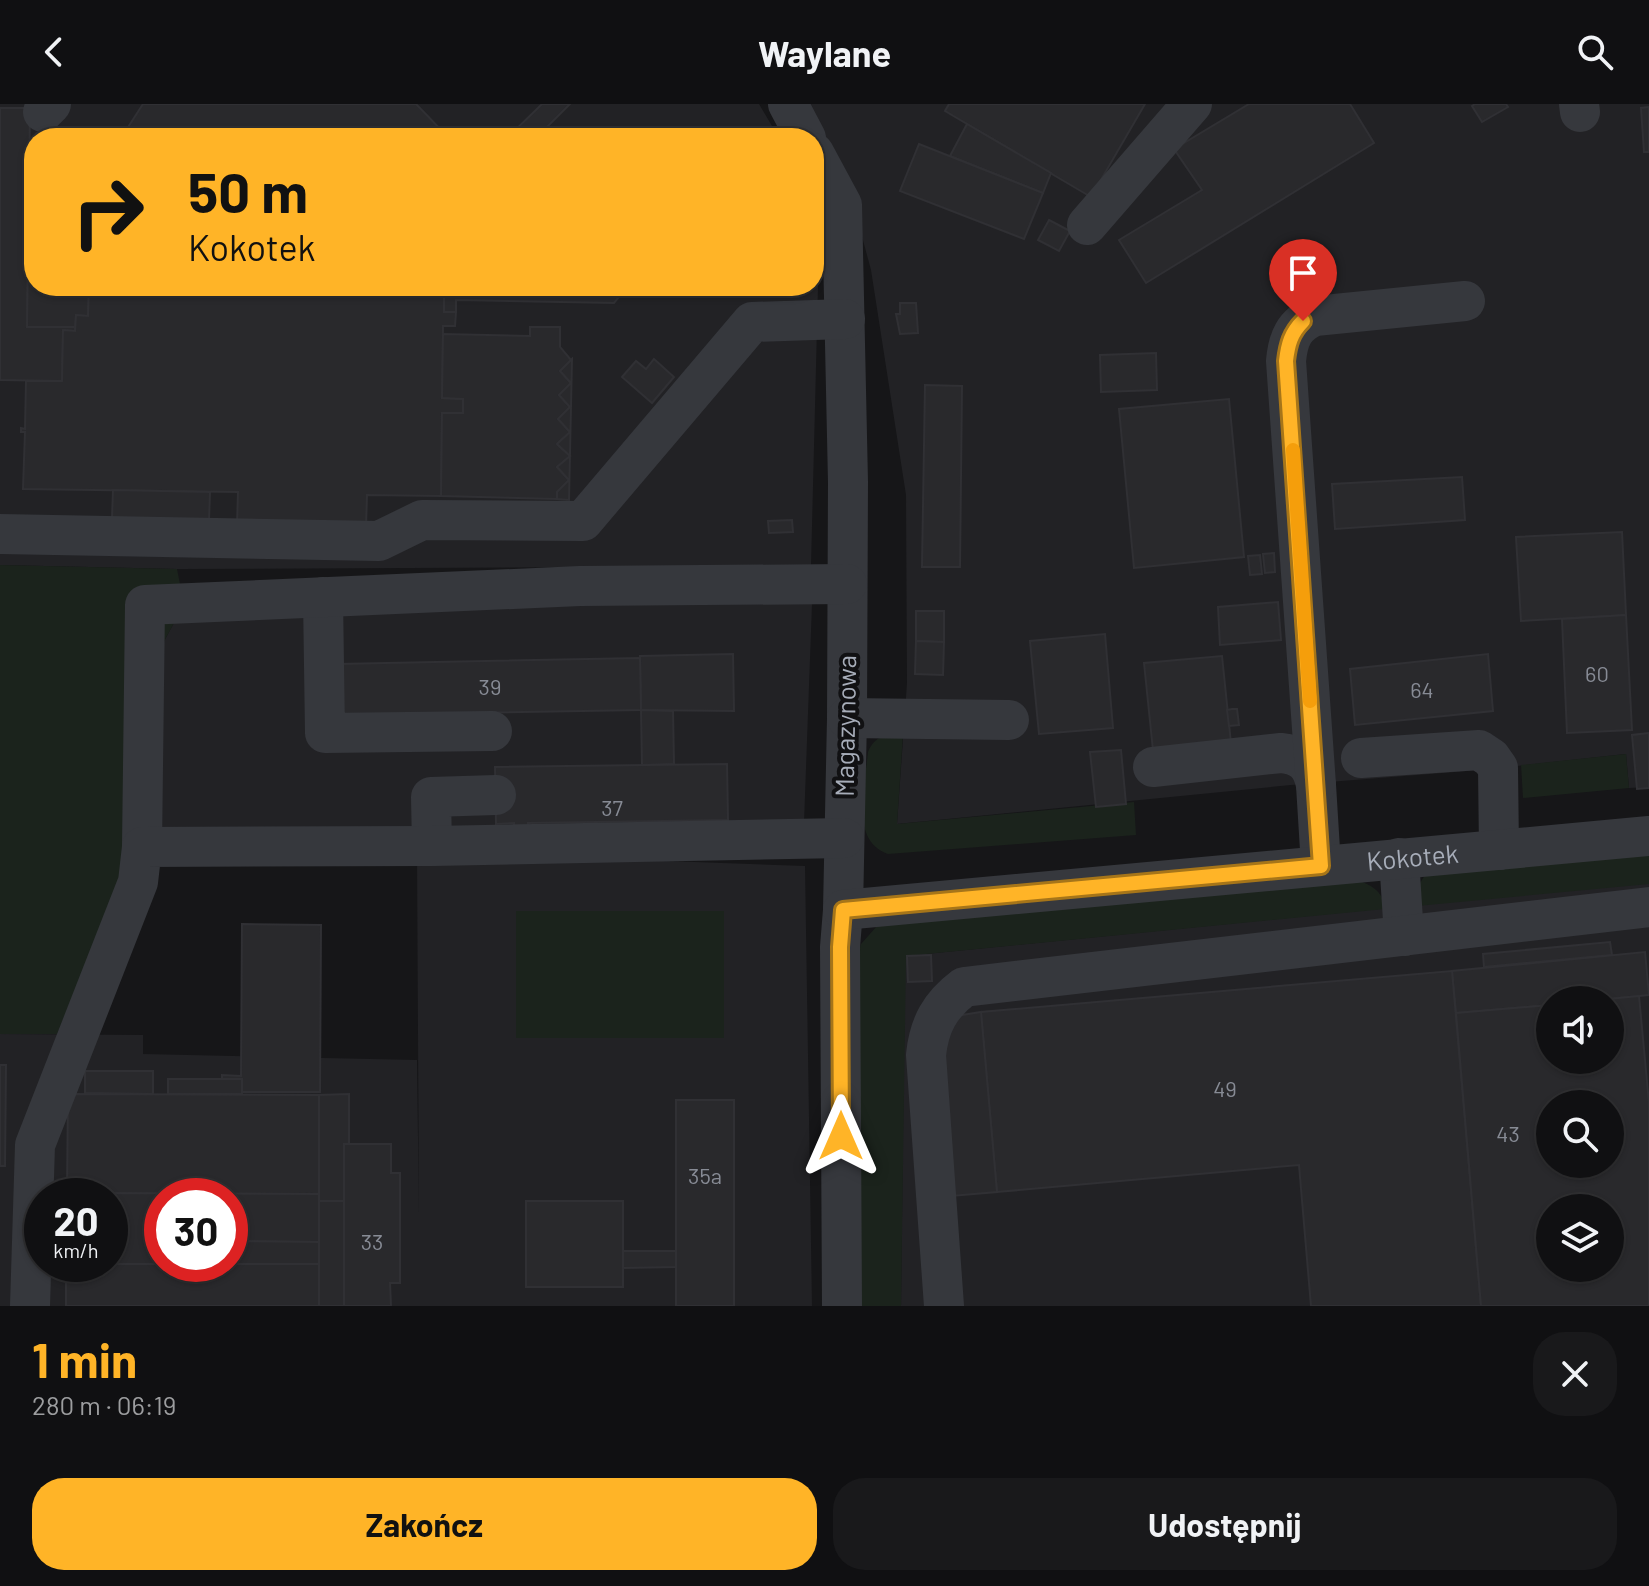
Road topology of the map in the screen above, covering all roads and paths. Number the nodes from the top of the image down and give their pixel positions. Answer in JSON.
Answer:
{"nodes":[{"id":1,"x":788,"y":104,"type":"edge"},
{"id":2,"x":1192,"y":104,"type":"edge"},
{"id":3,"x":801,"y":128,"type":"edge"},
{"id":4,"x":824,"y":172,"type":"edge"},
{"id":5,"x":1087,"y":225,"type":"dead end"},
{"id":6,"x":1465,"y":301,"type":"dead end"},
{"id":7,"x":845,"y":319,"type":"junction"},
{"id":8,"x":0,"y":534,"type":"edge"},
{"id":9,"x":847,"y":584,"type":"junction"},
{"id":10,"x":323,"y":597,"type":"junction"},
{"id":11,"x":847,"y":718,"type":"junction"},
{"id":12,"x":1009,"y":720,"type":"dead end"},
{"id":13,"x":492,"y":731,"type":"dead end"},
{"id":14,"x":1361,"y":758,"type":"dead end"},
{"id":15,"x":1153,"y":767,"type":"dead end"},
{"id":16,"x":1316,"y":785,"type":"junction"},
{"id":17,"x":496,"y":795,"type":"dead end"},
{"id":18,"x":1649,"y":836,"type":"edge"},
{"id":19,"x":844,"y":838,"type":"junction"},
{"id":20,"x":432,"y":846,"type":"junction"},
{"id":21,"x":142,"y":847,"type":"junction"},
{"id":22,"x":1499,"y":850,"type":"junction"},
{"id":23,"x":1399,"y":858,"type":"junction"},
{"id":24,"x":1321,"y":866,"type":"junction"},
{"id":25,"x":1649,"y":907,"type":"edge"},
{"id":26,"x":843,"y":910,"type":"junction"},
{"id":27,"x":1404,"y":936,"type":"junction"},
{"id":28,"x":30,"y":1306,"type":"edge"},
{"id":29,"x":842,"y":1306,"type":"edge"},
{"id":30,"x":944,"y":1306,"type":"edge"}],
"edges":[{"from":1,"to":3,"type":"street"},
{"from":2,"to":5,"type":"street"},
{"from":4,"to":7,"type":"street","name":"Magazynowa"},
{"from":6,"to":16,"type":"street"},
{"from":7,"to":8,"type":"street"},
{"from":7,"to":9,"type":"street","name":"Magazynowa"},
{"from":9,"to":10,"type":"street"},
{"from":9,"to":11,"type":"street","name":"Magazynowa"},
{"from":10,"to":13,"type":"street"},
{"from":10,"to":21,"type":"street"},
{"from":11,"to":12,"type":"street"},
{"from":11,"to":19,"type":"street","name":"Magazynowa"},
{"from":14,"to":22,"type":"street"},
{"from":15,"to":16,"type":"street"},
{"from":16,"to":24,"type":"street"},
{"from":17,"to":20,"type":"street"},
{"from":18,"to":22,"type":"street","name":"Kokotek"},
{"from":19,"to":20,"type":"street"},
{"from":19,"to":26,"type":"street","name":"Magazynowa"},
{"from":20,"to":21,"type":"street"},
{"from":21,"to":28,"type":"street"},
{"from":22,"to":23,"type":"street","name":"Kokotek"},
{"from":23,"to":24,"type":"street","name":"Kokotek"},
{"from":23,"to":27,"type":"street"},
{"from":24,"to":26,"type":"street","name":"Kokotek"},
{"from":25,"to":27,"type":"street"},
{"from":26,"to":29,"type":"street","name":"Magazynowa"},
{"from":27,"to":30,"type":"street"}]}
